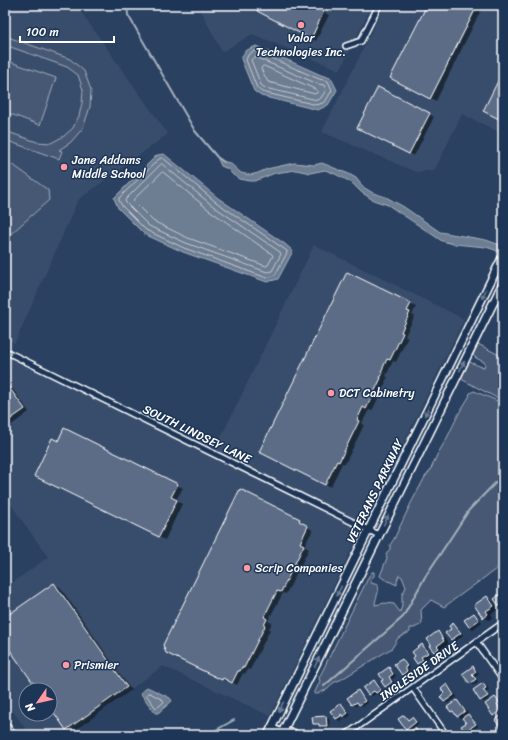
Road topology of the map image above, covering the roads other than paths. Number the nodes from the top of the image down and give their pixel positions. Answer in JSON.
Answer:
{"nodes":[{"id":1,"x":379,"y":5,"type":"edge"},
{"id":2,"x":346,"y":46,"type":"dead end"},
{"id":3,"x":502,"y":258,"type":"edge"},
{"id":4,"x":503,"y":284,"type":"edge"},
{"id":5,"x":5,"y":351,"type":"edge"},
{"id":6,"x":369,"y":529,"type":"junction"},
{"id":7,"x":379,"y":535,"type":"junction"},
{"id":8,"x":503,"y":623,"type":"edge"},
{"id":9,"x":477,"y":643,"type":"junction"},
{"id":10,"x":503,"y":680,"type":"edge"},
{"id":11,"x":413,"y":688,"type":"junction"},
{"id":12,"x":5,"y":725,"type":"edge"},
{"id":13,"x":272,"y":727,"type":"junction"},
{"id":14,"x":282,"y":734,"type":"edge"},
{"id":15,"x":349,"y":734,"type":"edge"},
{"id":16,"x":12,"y":735,"type":"edge"},
{"id":17,"x":268,"y":735,"type":"edge"},
{"id":18,"x":298,"y":735,"type":"edge"},
{"id":19,"x":446,"y":735,"type":"edge"}],
"edges":[{"from":1,"to":2,"type":"street"},
{"from":3,"to":6,"type":"main road","name":"VETERANS PARKWAY","one_way":true},
{"from":7,"to":4,"type":"main road","name":"VETERANS PARKWAY","one_way":true},
{"from":5,"to":6,"type":"street","name":"SOUTH LINDSEY LANE"},
{"from":6,"to":7,"type":"street","name":"SOUTH LINDSEY LANE"},
{"from":6,"to":13,"type":"main road","name":"VETERANS PARKWAY","one_way":true},
{"from":14,"to":7,"type":"main road","name":"VETERANS PARKWAY","one_way":true},
{"from":8,"to":9,"type":"street","name":"INGLESIDE DRIVE"},
{"from":9,"to":10,"type":"street"},
{"from":9,"to":11,"type":"street","name":"INGLESIDE DRIVE"},
{"from":11,"to":15,"type":"street","name":"INGLESIDE DRIVE"},
{"from":11,"to":19,"type":"street"},
{"from":12,"to":16,"type":"main road"},
{"from":13,"to":14,"type":"street"},
{"from":13,"to":17,"type":"main road","name":"VETERANS PARKWAY"},
{"from":14,"to":18,"type":"street"}]}
